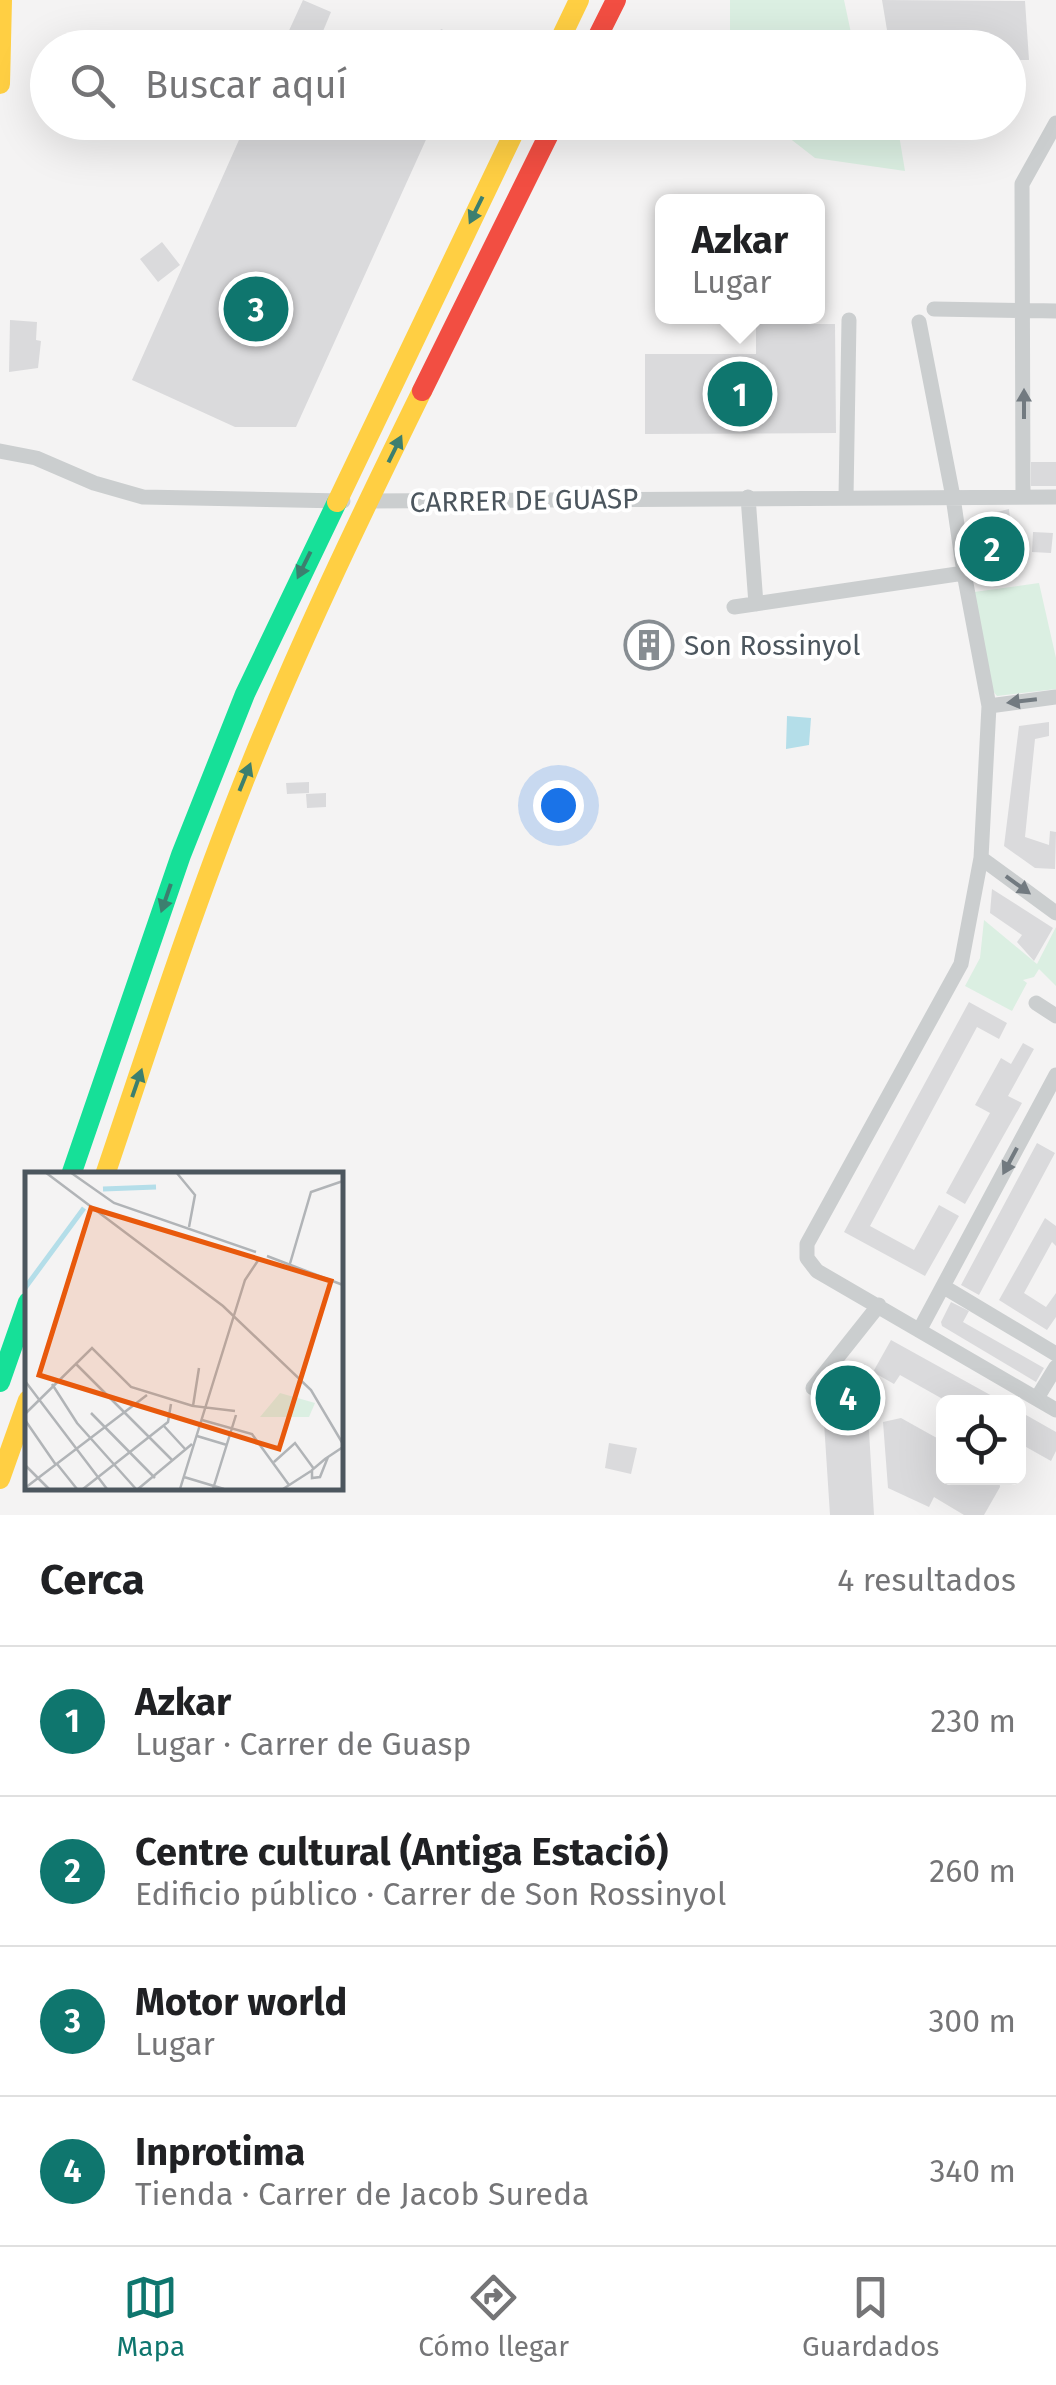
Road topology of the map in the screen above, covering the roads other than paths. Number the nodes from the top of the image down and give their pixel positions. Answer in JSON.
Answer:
{"nodes":[{"id":1,"x":2,"y":0,"type":"edge"},
{"id":2,"x":579,"y":0,"type":"edge"},
{"id":3,"x":616,"y":0,"type":"edge"},
{"id":4,"x":565,"y":30,"type":"edge"},
{"id":5,"x":601,"y":30,"type":"edge"},
{"id":6,"x":0,"y":84,"type":"edge"},
{"id":7,"x":1056,"y":123,"type":"edge"},
{"id":8,"x":510,"y":140,"type":"edge"},
{"id":9,"x":547,"y":140,"type":"edge"},
{"id":10,"x":934,"y":309,"type":"dead end"},
{"id":11,"x":1024,"y":311,"type":"junction"},
{"id":12,"x":1056,"y":311,"type":"edge"},
{"id":13,"x":848,"y":320,"type":"dead end"},
{"id":14,"x":919,"y":322,"type":"dead end"},
{"id":15,"x":0,"y":450,"type":"edge"},
{"id":16,"x":1023,"y":496,"type":"junction"},
{"id":17,"x":748,"y":497,"type":"junction"},
{"id":18,"x":846,"y":497,"type":"junction"},
{"id":19,"x":953,"y":497,"type":"junction"},
{"id":20,"x":1056,"y":497,"type":"edge"},
{"id":21,"x":964,"y":573,"type":"junction"},
{"id":22,"x":756,"y":604,"type":"junction"},
{"id":23,"x":734,"y":607,"type":"dead end"},
{"id":24,"x":1056,"y":697,"type":"edge"},
{"id":25,"x":989,"y":706,"type":"junction"},
{"id":26,"x":980,"y":858,"type":"junction"},
{"id":27,"x":1056,"y":912,"type":"edge"},
{"id":28,"x":1036,"y":1003,"type":"dead end"},
{"id":29,"x":1056,"y":1016,"type":"edge"},
{"id":30,"x":1056,"y":1075,"type":"edge"},
{"id":31,"x":72,"y":1172,"type":"edge"},
{"id":32,"x":106,"y":1172,"type":"edge"},
{"id":33,"x":944,"y":1287,"type":"junction"},
{"id":34,"x":879,"y":1305,"type":"junction"},
{"id":35,"x":25,"y":1311,"type":"edge"},
{"id":36,"x":920,"y":1329,"type":"junction"},
{"id":37,"x":1056,"y":1354,"type":"edge"},
{"id":38,"x":1056,"y":1367,"type":"edge"},
{"id":39,"x":0,"y":1382,"type":"edge"},
{"id":40,"x":812,"y":1388,"type":"dead end"},
{"id":41,"x":1037,"y":1398,"type":"junction"},
{"id":42,"x":25,"y":1408,"type":"edge"},
{"id":43,"x":1056,"y":1410,"type":"edge"},
{"id":44,"x":0,"y":1479,"type":"edge"}],
"edges":[{"from":1,"to":6,"type":"main road"},
{"from":2,"to":4,"type":"main road"},
{"from":3,"to":5,"type":"main road"},
{"from":7,"to":11,"type":"street"},
{"from":8,"to":31,"type":"main road","one_way":true},
{"from":32,"to":9,"type":"main road","one_way":true},
{"from":10,"to":11,"type":"street"},
{"from":11,"to":12,"type":"street"},
{"from":16,"to":11,"type":"street","one_way":true},
{"from":13,"to":18,"type":"street"},
{"from":14,"to":19,"type":"street"},
{"from":15,"to":17,"type":"street","name":"CARRER DE GUASP"},
{"from":16,"to":19,"type":"street","name":"CARRER DE GUASP"},
{"from":16,"to":20,"type":"street","name":"CARRER DE GUASP"},
{"from":17,"to":18,"type":"street","name":"CARRER DE GUASP"},
{"from":17,"to":22,"type":"street"},
{"from":18,"to":19,"type":"street","name":"CARRER DE GUASP"},
{"from":19,"to":21,"type":"street"},
{"from":21,"to":22,"type":"street"},
{"from":21,"to":25,"type":"street"},
{"from":22,"to":23,"type":"street"},
{"from":24,"to":25,"type":"street","one_way":true},
{"from":25,"to":26,"type":"street"},
{"from":26,"to":27,"type":"street","one_way":true},
{"from":26,"to":34,"type":"street"},
{"from":28,"to":29,"type":"street"},
{"from":30,"to":33,"type":"street","one_way":true},
{"from":33,"to":36,"type":"street"},
{"from":33,"to":37,"type":"street"},
{"from":34,"to":36,"type":"street"},
{"from":34,"to":40,"type":"street"},
{"from":35,"to":39,"type":"main road"},
{"from":36,"to":41,"type":"street"},
{"from":38,"to":41,"type":"street"},
{"from":41,"to":43,"type":"street"},
{"from":42,"to":44,"type":"main road"}]}
